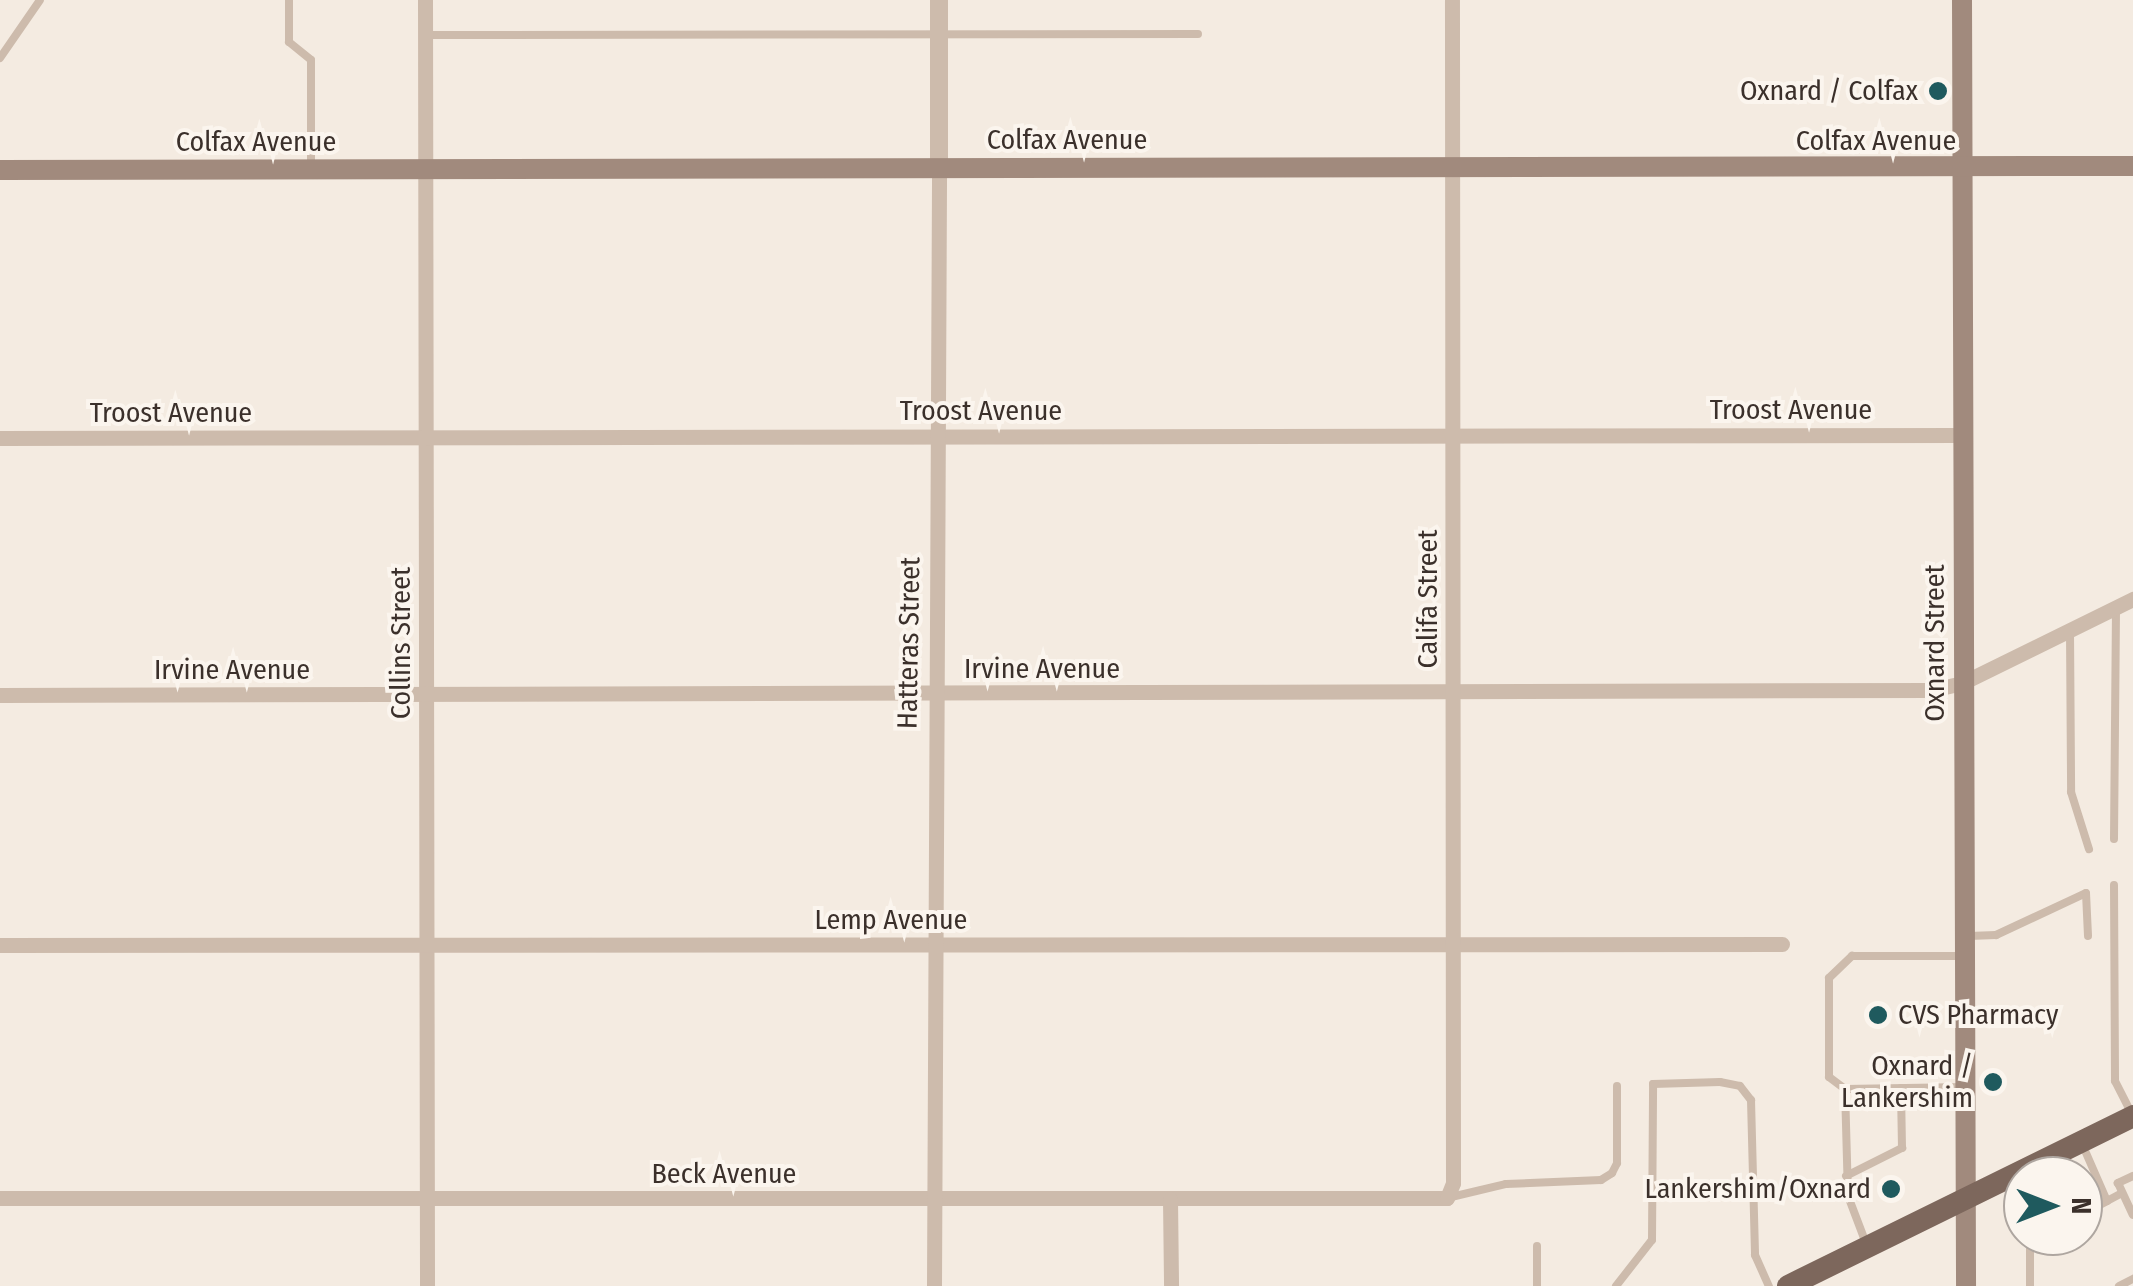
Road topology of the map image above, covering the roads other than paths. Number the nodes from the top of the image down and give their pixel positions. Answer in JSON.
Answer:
{"nodes":[{"id":1,"x":40,"y":0,"type":"edge"},
{"id":2,"x":289,"y":0,"type":"edge"},
{"id":3,"x":425,"y":0,"type":"edge"},
{"id":4,"x":939,"y":0,"type":"edge"},
{"id":5,"x":1452,"y":0,"type":"edge"},
{"id":6,"x":1962,"y":0,"type":"edge"},
{"id":7,"x":939,"y":33,"type":"junction"},
{"id":8,"x":1198,"y":34,"type":"dead end"},
{"id":9,"x":425,"y":36,"type":"junction"},
{"id":10,"x":0,"y":58,"type":"edge"},
{"id":11,"x":2133,"y":166,"type":"edge"},
{"id":12,"x":426,"y":168,"type":"junction"},
{"id":13,"x":939,"y":168,"type":"junction"},
{"id":14,"x":1452,"y":168,"type":"junction"},
{"id":15,"x":1962,"y":169,"type":"junction"},
{"id":16,"x":0,"y":170,"type":"edge"},
{"id":17,"x":310,"y":170,"type":"junction"},
{"id":18,"x":1453,"y":434,"type":"junction"},
{"id":19,"x":1962,"y":435,"type":"junction"},
{"id":20,"x":938,"y":436,"type":"junction"},
{"id":21,"x":0,"y":438,"type":"edge"},
{"id":22,"x":425,"y":438,"type":"junction"},
{"id":23,"x":2133,"y":599,"type":"edge"},
{"id":24,"x":2116,"y":608,"type":"junction"},
{"id":25,"x":2070,"y":630,"type":"junction"},
{"id":26,"x":1962,"y":683,"type":"junction"},
{"id":27,"x":1452,"y":693,"type":"junction"},
{"id":28,"x":937,"y":694,"type":"junction"},
{"id":29,"x":0,"y":695,"type":"edge"},
{"id":30,"x":427,"y":696,"type":"junction"},
{"id":31,"x":2114,"y":839,"type":"dead end"},
{"id":32,"x":2089,"y":849,"type":"dead end"},
{"id":33,"x":2114,"y":885,"type":"dead end"},
{"id":34,"x":2088,"y":936,"type":"dead end"},
{"id":35,"x":0,"y":944,"type":"edge"},
{"id":36,"x":1452,"y":944,"type":"junction"},
{"id":37,"x":1782,"y":944,"type":"dead end"},
{"id":38,"x":426,"y":946,"type":"junction"},
{"id":39,"x":936,"y":946,"type":"junction"},
{"id":40,"x":1965,"y":946,"type":"junction"},
{"id":41,"x":1617,"y":1086,"type":"dead end"},
{"id":42,"x":1965,"y":1087,"type":"junction"},
{"id":43,"x":1901,"y":1088,"type":"junction"},
{"id":44,"x":1845,"y":1090,"type":"junction"},
{"id":45,"x":2133,"y":1116,"type":"edge"},
{"id":46,"x":2082,"y":1142,"type":"junction"},
{"id":47,"x":1846,"y":1176,"type":"junction"},
{"id":48,"x":2133,"y":1176,"type":"edge"},
{"id":49,"x":2122,"y":1193,"type":"junction"},
{"id":50,"x":1966,"y":1195,"type":"junction"},
{"id":51,"x":0,"y":1198,"type":"edge"},
{"id":52,"x":1447,"y":1198,"type":"junction"},
{"id":53,"x":427,"y":1199,"type":"junction"},
{"id":54,"x":934,"y":1199,"type":"junction"},
{"id":55,"x":1170,"y":1199,"type":"junction"},
{"id":56,"x":2106,"y":1201,"type":"junction"},
{"id":57,"x":2103,"y":1203,"type":"edge"},
{"id":58,"x":2133,"y":1216,"type":"edge"},
{"id":59,"x":1538,"y":1246,"type":"dead end"},
{"id":60,"x":1866,"y":1246,"type":"junction"},
{"id":61,"x":2030,"y":1256,"type":"edge"},
{"id":62,"x":1824,"y":1278,"type":"edge"},
{"id":63,"x":2133,"y":1279,"type":"edge"},
{"id":64,"x":428,"y":1286,"type":"edge"},
{"id":65,"x":934,"y":1286,"type":"edge"},
{"id":66,"x":1170,"y":1286,"type":"edge"},
{"id":67,"x":1538,"y":1286,"type":"edge"},
{"id":68,"x":1616,"y":1286,"type":"edge"},
{"id":69,"x":1769,"y":1286,"type":"edge"},
{"id":70,"x":1788,"y":1286,"type":"edge"},
{"id":71,"x":1966,"y":1286,"type":"edge"},
{"id":72,"x":2030,"y":1286,"type":"edge"},
{"id":73,"x":2119,"y":1286,"type":"edge"}],
"edges":[{"from":1,"to":10,"type":"lane"},
{"from":2,"to":17,"type":"lane"},
{"from":3,"to":9,"type":"street","name":"Collins Street"},
{"from":4,"to":7,"type":"street","name":"Hatteras Street"},
{"from":5,"to":14,"type":"street","name":"Califa Street"},
{"from":6,"to":15,"type":"main road","name":"Oxnard Street"},
{"from":7,"to":8,"type":"lane"},
{"from":7,"to":9,"type":"lane"},
{"from":7,"to":13,"type":"street","name":"Hatteras Street"},
{"from":9,"to":12,"type":"street","name":"Collins Street"},
{"from":11,"to":15,"type":"main road","name":"Colfax Avenue"},
{"from":12,"to":13,"type":"main road","name":"Colfax Avenue"},
{"from":12,"to":17,"type":"main road","name":"Colfax Avenue"},
{"from":12,"to":22,"type":"street","name":"Collins Street"},
{"from":13,"to":14,"type":"main road","name":"Colfax Avenue"},
{"from":13,"to":20,"type":"street","name":"Hatteras Street"},
{"from":14,"to":15,"type":"main road","name":"Colfax Avenue"},
{"from":14,"to":18,"type":"street","name":"Califa Street"},
{"from":15,"to":19,"type":"main road","name":"Oxnard Street"},
{"from":16,"to":17,"type":"main road","name":"Colfax Avenue"},
{"from":18,"to":19,"type":"street","name":"Troost Avenue"},
{"from":18,"to":20,"type":"street","name":"Troost Avenue"},
{"from":18,"to":27,"type":"street","name":"Califa Street"},
{"from":19,"to":26,"type":"main road","name":"Oxnard Street"},
{"from":20,"to":22,"type":"street","name":"Troost Avenue"},
{"from":20,"to":28,"type":"street","name":"Hatteras Street"},
{"from":21,"to":22,"type":"street","name":"Troost Avenue"},
{"from":22,"to":30,"type":"street","name":"Collins Street"},
{"from":23,"to":24,"type":"street","name":"Irvine Avenue"},
{"from":24,"to":25,"type":"street","name":"Irvine Avenue"},
{"from":24,"to":31,"type":"lane"},
{"from":25,"to":26,"type":"street","name":"Irvine Avenue"},
{"from":25,"to":32,"type":"lane"},
{"from":26,"to":27,"type":"street","name":"Irvine Avenue"},
{"from":26,"to":40,"type":"main road","name":"Oxnard Street"},
{"from":27,"to":28,"type":"street","name":"Irvine Avenue"},
{"from":27,"to":36,"type":"street","name":"Califa Street"},
{"from":28,"to":30,"type":"street","name":"Irvine Avenue"},
{"from":28,"to":39,"type":"street","name":"Hatteras Street"},
{"from":29,"to":30,"type":"street","name":"Irvine Avenue"},
{"from":30,"to":38,"type":"street","name":"Collins Street"},
{"from":33,"to":45,"type":"lane"},
{"from":34,"to":40,"type":"lane"},
{"from":35,"to":38,"type":"street","name":"Lemp Avenue"},
{"from":36,"to":37,"type":"street","name":"Lemp Avenue"},
{"from":36,"to":39,"type":"street","name":"Lemp Avenue"},
{"from":36,"to":52,"type":"street","name":"Califa Street"},
{"from":38,"to":39,"type":"street","name":"Lemp Avenue"},
{"from":38,"to":53,"type":"street","name":"Collins Street"},
{"from":39,"to":54,"type":"street","name":"Hatteras Street"},
{"from":40,"to":42,"type":"main road","name":"Oxnard Street"},
{"from":40,"to":44,"type":"lane"},
{"from":41,"to":52,"type":"lane"},
{"from":42,"to":43,"type":"lane"},
{"from":42,"to":50,"type":"main road","name":"Oxnard Street"},
{"from":43,"to":44,"type":"lane"},
{"from":43,"to":47,"type":"lane"},
{"from":44,"to":47,"type":"lane"},
{"from":45,"to":46,"type":"main road"},
{"from":46,"to":50,"type":"main road"},
{"from":46,"to":56,"type":"lane"},
{"from":47,"to":60,"type":"lane"},
{"from":48,"to":49,"type":"lane"},
{"from":49,"to":56,"type":"lane"},
{"from":49,"to":58,"type":"lane"},
{"from":50,"to":60,"type":"main road"},
{"from":50,"to":71,"type":"main road","name":"Oxnard Street"},
{"from":51,"to":53,"type":"street","name":"Beck Avenue"},
{"from":52,"to":55,"type":"street","name":"Beck Avenue"},
{"from":53,"to":54,"type":"street","name":"Beck Avenue"},
{"from":53,"to":64,"type":"street","name":"Collins Street"},
{"from":54,"to":55,"type":"street","name":"Beck Avenue"},
{"from":54,"to":65,"type":"street","name":"Hatteras Street"},
{"from":55,"to":66,"type":"street"},
{"from":56,"to":57,"type":"lane"},
{"from":59,"to":67,"type":"lane"},
{"from":60,"to":62,"type":"main road"},
{"from":61,"to":72,"type":"lane"},
{"from":62,"to":70,"type":"main road"},
{"from":63,"to":73,"type":"lane"},
{"from":68,"to":69,"type":"lane"}]}
